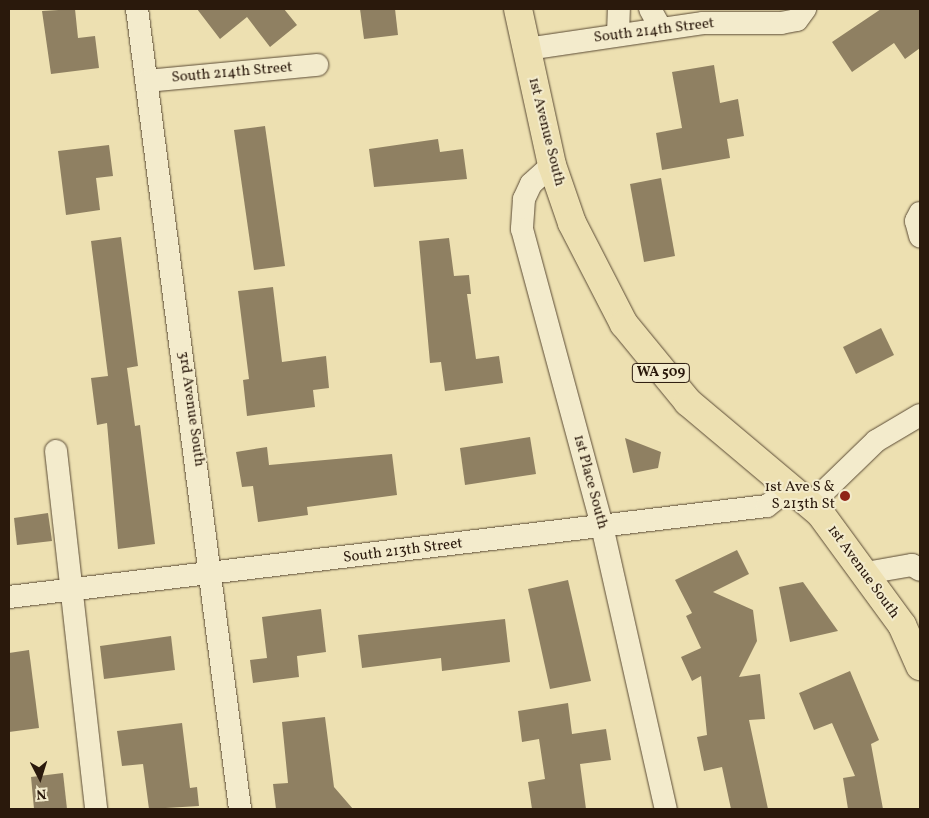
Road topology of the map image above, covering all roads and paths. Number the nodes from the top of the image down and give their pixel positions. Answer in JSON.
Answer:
{"nodes":[{"id":1,"x":137,"y":9,"type":"edge"},
{"id":2,"x":518,"y":9,"type":"edge"},
{"id":3,"x":618,"y":9,"type":"edge"},
{"id":4,"x":805,"y":9,"type":"edge"},
{"id":5,"x":655,"y":18,"type":"edge"},
{"id":6,"x":618,"y":34,"type":"junction"},
{"id":7,"x":527,"y":49,"type":"junction"},
{"id":8,"x":317,"y":65,"type":"dead end"},
{"id":9,"x":147,"y":81,"type":"junction"},
{"id":10,"x":552,"y":165,"type":"junction"},
{"id":11,"x":920,"y":213,"type":"edge"},
{"id":12,"x":920,"y":236,"type":"edge"},
{"id":13,"x":920,"y":415,"type":"edge"},
{"id":14,"x":56,"y":451,"type":"dead end"},
{"id":15,"x":801,"y":496,"type":"junction"},
{"id":16,"x":602,"y":526,"type":"junction"},
{"id":17,"x":920,"y":570,"type":"edge"},
{"id":18,"x":866,"y":572,"type":"junction"},
{"id":19,"x":212,"y":574,"type":"junction"},
{"id":20,"x":68,"y":590,"type":"junction"},
{"id":21,"x":9,"y":597,"type":"edge"},
{"id":22,"x":920,"y":666,"type":"edge"},
{"id":23,"x":96,"y":809,"type":"edge"},
{"id":24,"x":240,"y":809,"type":"edge"},
{"id":25,"x":666,"y":809,"type":"edge"}],
"edges":[{"from":1,"to":9,"type":"street","name":"3rd Avenue South"},
{"from":2,"to":7,"type":"main road","name":"1st Avenue South","number":"WA 509"},
{"from":3,"to":6,"type":"street"},
{"from":4,"to":5,"type":"street","name":"South 214th Street"},
{"from":5,"to":6,"type":"street","name":"South 214th Street"},
{"from":6,"to":7,"type":"street","name":"South 214th Street"},
{"from":7,"to":10,"type":"main road","name":"1st Avenue South","number":"WA 509"},
{"from":8,"to":9,"type":"street","name":"South 214th Street"},
{"from":9,"to":19,"type":"street","name":"3rd Avenue South"},
{"from":10,"to":15,"type":"main road","name":"1st Avenue South","number":"WA 509"},
{"from":10,"to":16,"type":"street","name":"1st Place South"},
{"from":11,"to":12,"type":"street"},
{"from":13,"to":15,"type":"street","name":"South 213th Street"},
{"from":14,"to":20,"type":"street"},
{"from":15,"to":16,"type":"street","name":"South 213th Street"},
{"from":15,"to":18,"type":"main road","name":"1st Avenue South","number":"WA 509"},
{"from":16,"to":19,"type":"street","name":"South 213th Street"},
{"from":16,"to":25,"type":"street","name":"1st Place South"},
{"from":17,"to":18,"type":"street"},
{"from":18,"to":22,"type":"main road","name":"1st Avenue South","number":"WA 509"},
{"from":19,"to":20,"type":"street","name":"South 213th Street"},
{"from":19,"to":24,"type":"street","name":"3rd Avenue South"},
{"from":20,"to":21,"type":"street","name":"South 213th Street"},
{"from":20,"to":23,"type":"street"}]}
